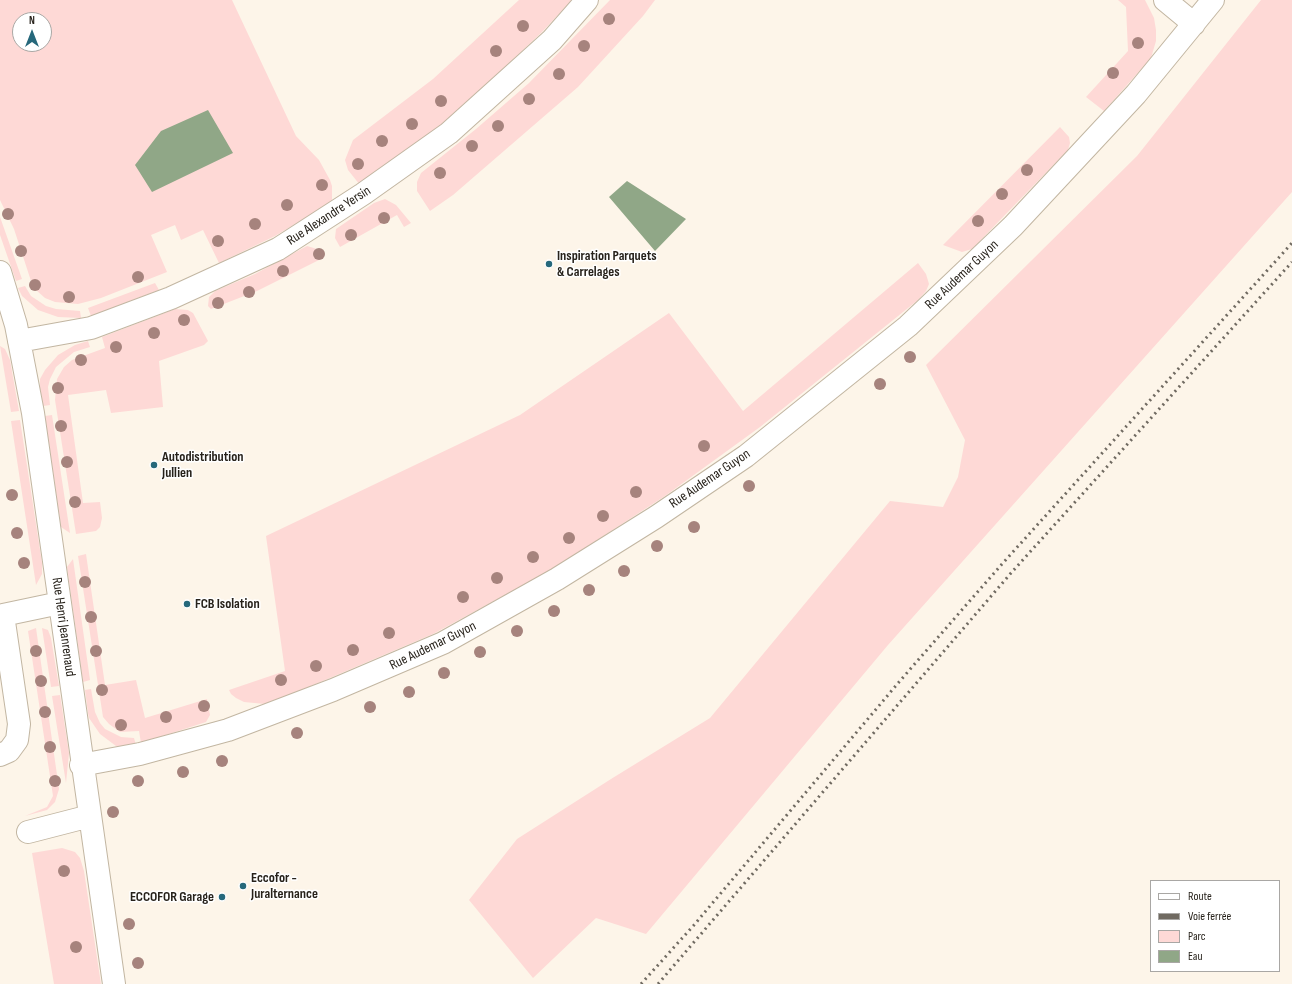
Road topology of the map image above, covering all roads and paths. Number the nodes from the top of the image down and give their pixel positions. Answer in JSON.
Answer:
{"nodes":[{"id":1,"x":587,"y":0,"type":"edge"},
{"id":2,"x":1165,"y":0,"type":"edge"},
{"id":3,"x":1213,"y":0,"type":"edge"},
{"id":4,"x":1194,"y":24,"type":"junction"},
{"id":5,"x":0,"y":272,"type":"edge"},
{"id":6,"x":19,"y":341,"type":"junction"},
{"id":7,"x":60,"y":603,"type":"junction"},
{"id":8,"x":0,"y":755,"type":"edge"},
{"id":9,"x":82,"y":765,"type":"junction"},
{"id":10,"x":90,"y":816,"type":"junction"},
{"id":11,"x":28,"y":832,"type":"dead end"},
{"id":12,"x":114,"y":984,"type":"edge"}],
"edges":[{"from":1,"to":6,"type":"street","name":"Rue Alexandre Yersin"},
{"from":2,"to":4,"type":"street"},
{"from":3,"to":4,"type":"street","name":"Rue Audemar Guyon"},
{"from":4,"to":9,"type":"street","name":"Rue Audemar Guyon"},
{"from":5,"to":6,"type":"street","name":"Rue Henri Jeanrenaud"},
{"from":6,"to":7,"type":"street","name":"Rue Henri Jeanrenaud"},
{"from":7,"to":8,"type":"street"},
{"from":7,"to":9,"type":"street","name":"Rue Henri Jeanrenaud"},
{"from":9,"to":10,"type":"street","name":"Rue Henri Jeanrenaud"},
{"from":10,"to":11,"type":"street"},
{"from":10,"to":12,"type":"street","name":"Rue Henri Jeanrenaud"}]}
